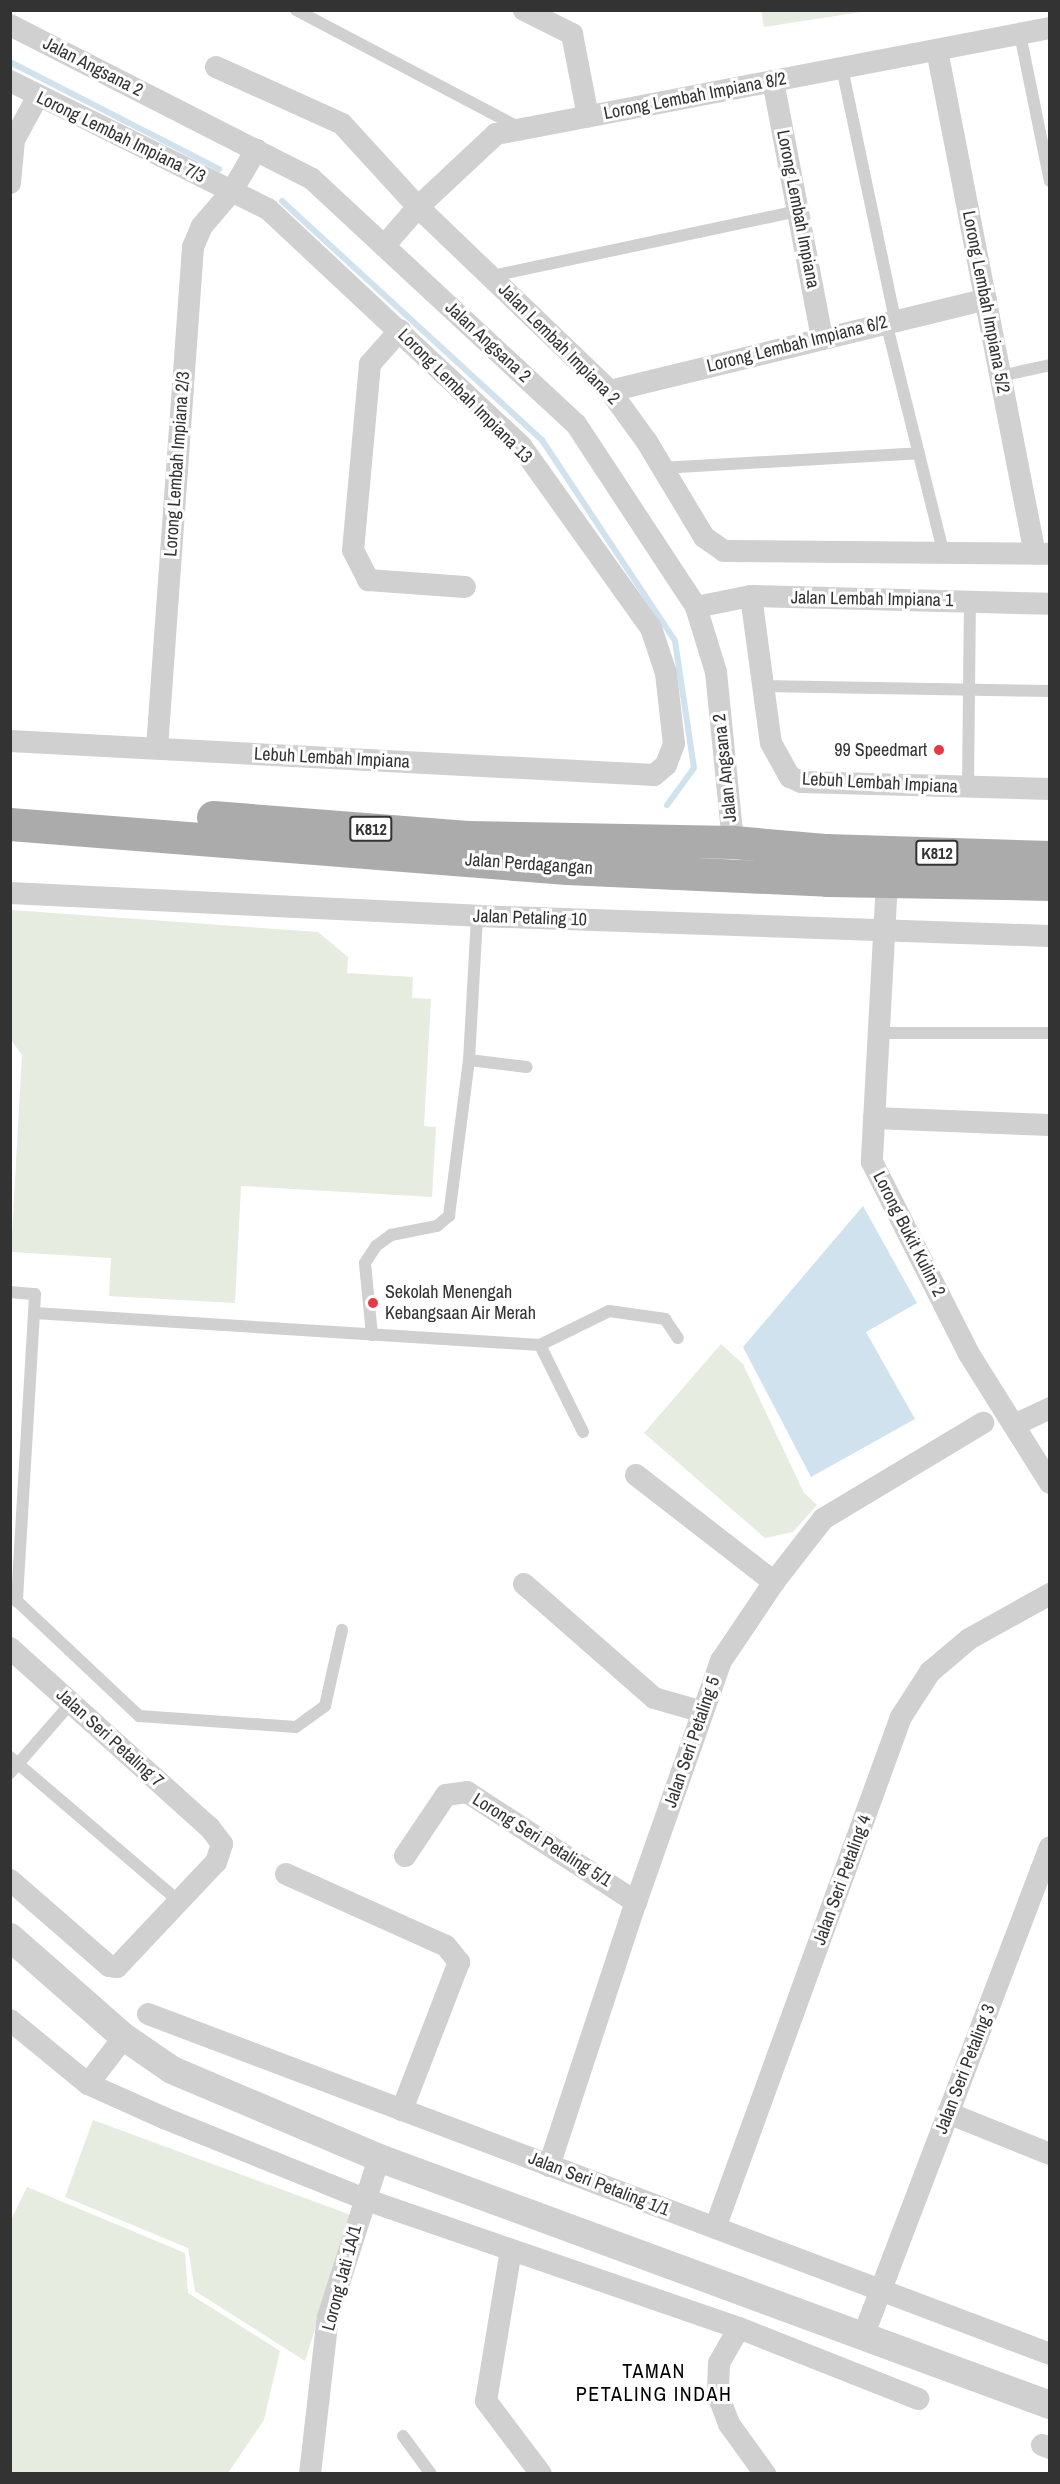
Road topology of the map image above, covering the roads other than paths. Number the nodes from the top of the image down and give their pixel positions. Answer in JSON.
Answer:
{"nodes":[{"id":1,"x":296,"y":10,"type":"edge"},
{"id":2,"x":524,"y":10,"type":"edge"},
{"id":3,"x":10,"y":25,"type":"edge"},
{"id":4,"x":1050,"y":28,"type":"edge"},
{"id":5,"x":1020,"y":34,"type":"junction"},
{"id":6,"x":937,"y":50,"type":"junction"},
{"id":7,"x":216,"y":67,"type":"dead end"},
{"id":8,"x":842,"y":68,"type":"junction"},
{"id":9,"x":10,"y":81,"type":"edge"},
{"id":10,"x":773,"y":81,"type":"junction"},
{"id":11,"x":38,"y":96,"type":"junction"},
{"id":12,"x":588,"y":116,"type":"junction"},
{"id":13,"x":521,"y":129,"type":"junction"},
{"id":14,"x":256,"y":150,"type":"junction"},
{"id":15,"x":1050,"y":181,"type":"edge"},
{"id":16,"x":10,"y":183,"type":"edge"},
{"id":17,"x":231,"y":191,"type":"junction"},
{"id":18,"x":418,"y":207,"type":"junction"},
{"id":19,"x":798,"y":211,"type":"junction"},
{"id":20,"x":384,"y":246,"type":"junction"},
{"id":21,"x":492,"y":276,"type":"junction"},
{"id":22,"x":986,"y":299,"type":"junction"},
{"id":23,"x":891,"y":321,"type":"junction"},
{"id":24,"x":400,"y":330,"type":"junction"},
{"id":25,"x":822,"y":336,"type":"junction"},
{"id":26,"x":1050,"y":365,"type":"edge"},
{"id":27,"x":1000,"y":376,"type":"junction"},
{"id":28,"x":610,"y":391,"type":"junction"},
{"id":29,"x":919,"y":453,"type":"junction"},
{"id":30,"x":661,"y":468,"type":"junction"},
{"id":31,"x":944,"y":554,"type":"junction"},
{"id":32,"x":1042,"y":554,"type":"edge"},
{"id":33,"x":465,"y":587,"type":"dead end"},
{"id":34,"x":751,"y":596,"type":"junction"},
{"id":35,"x":970,"y":602,"type":"junction"},
{"id":36,"x":1050,"y":603,"type":"edge"},
{"id":37,"x":696,"y":607,"type":"junction"},
{"id":38,"x":760,"y":686,"type":"junction"},
{"id":39,"x":971,"y":690,"type":"junction"},
{"id":40,"x":1050,"y":691,"type":"edge"},
{"id":41,"x":10,"y":741,"type":"edge"},
{"id":42,"x":157,"y":748,"type":"junction"},
{"id":43,"x":654,"y":775,"type":"joint"},
{"id":44,"x":968,"y":787,"type":"junction"},
{"id":45,"x":1050,"y":789,"type":"edge"},
{"id":46,"x":10,"y":801,"type":"edge"},
{"id":47,"x":10,"y":824,"type":"edge"},
{"id":48,"x":733,"y":842,"type":"junction"},
{"id":49,"x":1050,"y":857,"type":"edge"},
{"id":50,"x":887,"y":881,"type":"junction"},
{"id":51,"x":1050,"y":884,"type":"edge"},
{"id":52,"x":10,"y":893,"type":"edge"},
{"id":53,"x":477,"y":916,"type":"junction"},
{"id":54,"x":884,"y":930,"type":"junction"},
{"id":55,"x":1050,"y":936,"type":"edge"},
{"id":56,"x":879,"y":1033,"type":"junction"},
{"id":57,"x":1050,"y":1033,"type":"edge"},
{"id":58,"x":469,"y":1060,"type":"junction"},
{"id":59,"x":527,"y":1067,"type":"dead end"},
{"id":60,"x":874,"y":1118,"type":"junction"},
{"id":61,"x":1050,"y":1125,"type":"edge"},
{"id":62,"x":10,"y":1292,"type":"edge"},
{"id":63,"x":34,"y":1313,"type":"junction"},
{"id":64,"x":372,"y":1335,"type":"junction"},
{"id":65,"x":678,"y":1338,"type":"dead end"},
{"id":66,"x":540,"y":1345,"type":"junction"},
{"id":67,"x":1050,"y":1408,"type":"edge"},
{"id":68,"x":983,"y":1423,"type":"dead end"},
{"id":69,"x":1014,"y":1425,"type":"junction"},
{"id":70,"x":583,"y":1432,"type":"dead end"},
{"id":71,"x":636,"y":1475,"type":"dead end"},
{"id":72,"x":1050,"y":1483,"type":"edge"},
{"id":73,"x":774,"y":1582,"type":"junction"},
{"id":74,"x":524,"y":1584,"type":"dead end"},
{"id":75,"x":1050,"y":1594,"type":"edge"},
{"id":76,"x":342,"y":1630,"type":"dead end"},
{"id":77,"x":10,"y":1648,"type":"edge"},
{"id":78,"x":71,"y":1703,"type":"junction"},
{"id":79,"x":703,"y":1712,"type":"junction"},
{"id":80,"x":13,"y":1764,"type":"edge"},
{"id":81,"x":1050,"y":1847,"type":"edge"},
{"id":82,"x":405,"y":1856,"type":"dead end"},
{"id":83,"x":286,"y":1874,"type":"dead end"},
{"id":84,"x":10,"y":1880,"type":"edge"},
{"id":85,"x":636,"y":1902,"type":"junction"},
{"id":86,"x":181,"y":1903,"type":"junction"},
{"id":87,"x":10,"y":1937,"type":"edge"},
{"id":88,"x":148,"y":2014,"type":"dead end"},
{"id":89,"x":10,"y":2020,"type":"edge"},
{"id":90,"x":124,"y":2037,"type":"junction"},
{"id":91,"x":88,"y":2084,"type":"junction"},
{"id":92,"x":402,"y":2110,"type":"junction"},
{"id":93,"x":948,"y":2113,"type":"junction"},
{"id":94,"x":1050,"y":2154,"type":"edge"},
{"id":95,"x":379,"y":2158,"type":"junction"},
{"id":96,"x":549,"y":2166,"type":"junction"},
{"id":97,"x":363,"y":2199,"type":"junction"},
{"id":98,"x":715,"y":2228,"type":"junction"},
{"id":99,"x":511,"y":2250,"type":"junction"},
{"id":100,"x":880,"y":2290,"type":"junction"},
{"id":101,"x":740,"y":2328,"type":"junction"},
{"id":102,"x":864,"y":2334,"type":"junction"},
{"id":103,"x":1050,"y":2354,"type":"edge"},
{"id":104,"x":918,"y":2399,"type":"dead end"},
{"id":105,"x":1050,"y":2405,"type":"edge"},
{"id":106,"x":404,"y":2436,"type":"dead end"},
{"id":107,"x":310,"y":2474,"type":"edge"},
{"id":108,"x":431,"y":2474,"type":"edge"},
{"id":109,"x":542,"y":2474,"type":"edge"},
{"id":110,"x":765,"y":2474,"type":"edge"}],
"edges":[{"from":1,"to":13,"type":"lane"},
{"from":2,"to":12,"type":"street"},
{"from":3,"to":14,"type":"street","name":"Jalan Angsana 2"},
{"from":4,"to":5,"type":"street","name":"Lorong Lembah Impiana 8/2"},
{"from":5,"to":6,"type":"street","name":"Lorong Lembah Impiana 8/2"},
{"from":5,"to":15,"type":"lane"},
{"from":6,"to":8,"type":"street","name":"Lorong Lembah Impiana 8/2"},
{"from":6,"to":22,"type":"street","name":"Lorong Lembah Impiana 5/2"},
{"from":7,"to":18,"type":"street","name":"Jalan Lembah Impiana 2"},
{"from":8,"to":10,"type":"street","name":"Lorong Lembah Impiana 8/2"},
{"from":8,"to":23,"type":"lane"},
{"from":9,"to":11,"type":"street","name":"Lorong Lembah Impiana 7/3"},
{"from":10,"to":12,"type":"street","name":"Lorong Lembah Impiana 8/2"},
{"from":10,"to":19,"type":"street","name":"Lorong Lembah Impiana"},
{"from":11,"to":16,"type":"street"},
{"from":11,"to":17,"type":"street","name":"Lorong Lembah Impiana 7/3"},
{"from":12,"to":13,"type":"street","name":"Lorong Lembah Impiana 8/2"},
{"from":13,"to":18,"type":"street","name":"Lorong Lembah Impiana 8/2"},
{"from":14,"to":17,"type":"street","name":"Lorong Lembah Impiana 2/3"},
{"from":14,"to":20,"type":"street","name":"Jalan Angsana 2"},
{"from":17,"to":24,"type":"street","name":"Lorong Lembah Impiana 13"},
{"from":17,"to":42,"type":"street","name":"Lorong Lembah Impiana 2/3"},
{"from":18,"to":20,"type":"street","name":"Lorong Lembah Impiana 8/2"},
{"from":18,"to":21,"type":"street","name":"Jalan Lembah Impiana 2"},
{"from":19,"to":21,"type":"lane"},
{"from":19,"to":25,"type":"street","name":"Lorong Lembah Impiana"},
{"from":20,"to":37,"type":"street","name":"Jalan Angsana 2"},
{"from":21,"to":28,"type":"street","name":"Jalan Lembah Impiana 2"},
{"from":22,"to":23,"type":"street","name":"Lorong Lembah Impiana 6/2"},
{"from":22,"to":27,"type":"street","name":"Lorong Lembah Impiana 5/2"},
{"from":23,"to":25,"type":"street","name":"Lorong Lembah Impiana 6/2"},
{"from":23,"to":29,"type":"lane"},
{"from":24,"to":33,"type":"street"},
{"from":24,"to":43,"type":"street","name":"Lorong Lembah Impiana 13"},
{"from":25,"to":28,"type":"street","name":"Lorong Lembah Impiana 6/2"},
{"from":26,"to":27,"type":"lane"},
{"from":27,"to":32,"type":"street","name":"Lorong Lembah Impiana 5/2"},
{"from":28,"to":30,"type":"street","name":"Jalan Lembah Impiana 2"},
{"from":29,"to":30,"type":"lane"},
{"from":29,"to":31,"type":"lane"},
{"from":30,"to":31,"type":"street","name":"Jalan Lembah Impiana 2"},
{"from":31,"to":32,"type":"street","name":"Jalan Lembah Impiana 2"},
{"from":34,"to":35,"type":"street","name":"Jalan Lembah Impiana 1"},
{"from":34,"to":37,"type":"street","name":"Jalan Lembah Impiana 1"},
{"from":34,"to":38,"type":"street","name":"Lebuh Lembah Impiana"},
{"from":35,"to":36,"type":"street","name":"Jalan Lembah Impiana 1"},
{"from":35,"to":39,"type":"lane"},
{"from":37,"to":48,"type":"street","name":"Jalan Angsana 2"},
{"from":38,"to":39,"type":"lane"},
{"from":38,"to":44,"type":"street","name":"Lebuh Lembah Impiana"},
{"from":39,"to":40,"type":"lane"},
{"from":39,"to":44,"type":"lane"},
{"from":41,"to":42,"type":"street","name":"Lebuh Lembah Impiana"},
{"from":42,"to":43,"type":"street","name":"Lebuh Lembah Impiana"},
{"from":44,"to":45,"type":"street","name":"Lebuh Lembah Impiana"},
{"from":46,"to":48,"type":"main road","name":"Jalan Perdagangan","number":"K812"},
{"from":47,"to":50,"type":"main road","name":"Jalan Perdagangan","number":"K812"},
{"from":48,"to":49,"type":"main road","name":"Jalan Perdagangan","number":"K812"},
{"from":50,"to":51,"type":"main road","name":"Jalan Perdagangan","number":"K812"},
{"from":50,"to":54,"type":"street","name":"Lorong Bukit Kulim 2"},
{"from":52,"to":53,"type":"street","name":"Jalan Petaling 10"},
{"from":53,"to":54,"type":"street","name":"Jalan Petaling 10"},
{"from":53,"to":58,"type":"lane"},
{"from":54,"to":55,"type":"street","name":"Jalan Petaling 10"},
{"from":54,"to":56,"type":"street","name":"Lorong Bukit Kulim 2"},
{"from":56,"to":57,"type":"lane"},
{"from":56,"to":60,"type":"street","name":"Lorong Bukit Kulim 2"},
{"from":58,"to":59,"type":"lane"},
{"from":58,"to":64,"type":"lane"},
{"from":60,"to":61,"type":"street"},
{"from":60,"to":69,"type":"street","name":"Lorong Bukit Kulim 2"},
{"from":62,"to":63,"type":"lane"},
{"from":63,"to":64,"type":"lane"},
{"from":63,"to":76,"type":"lane"},
{"from":64,"to":66,"type":"lane"},
{"from":65,"to":66,"type":"lane"},
{"from":66,"to":70,"type":"lane"},
{"from":67,"to":69,"type":"street"},
{"from":68,"to":73,"type":"street","name":"Jalan Seri Petaling 5"},
{"from":69,"to":72,"type":"street","name":"Lorong Bukit Kulim 2"},
{"from":71,"to":73,"type":"street"},
{"from":73,"to":79,"type":"street","name":"Jalan Seri Petaling 5"},
{"from":74,"to":79,"type":"street"},
{"from":75,"to":98,"type":"street","name":"Jalan Seri Petaling 4"},
{"from":77,"to":78,"type":"street","name":"Jalan Seri Petaling 7"},
{"from":78,"to":80,"type":"lane"},
{"from":78,"to":86,"type":"street","name":"Jalan Seri Petaling 7"},
{"from":79,"to":85,"type":"street","name":"Jalan Seri Petaling 5"},
{"from":80,"to":86,"type":"lane"},
{"from":81,"to":93,"type":"street","name":"Jalan Seri Petaling 3"},
{"from":82,"to":85,"type":"street","name":"Lorong Seri Petaling 5/1"},
{"from":83,"to":92,"type":"street"},
{"from":84,"to":86,"type":"street"},
{"from":85,"to":96,"type":"street","name":"Jalan Seri Petaling 5"},
{"from":87,"to":90,"type":"street"},
{"from":88,"to":92,"type":"street","name":"Jalan Seri Petaling 1/1"},
{"from":89,"to":91,"type":"street"},
{"from":90,"to":91,"type":"street"},
{"from":90,"to":95,"type":"street"},
{"from":91,"to":97,"type":"street"},
{"from":92,"to":96,"type":"street","name":"Jalan Seri Petaling 1/1"},
{"from":93,"to":94,"type":"street"},
{"from":93,"to":100,"type":"street","name":"Jalan Seri Petaling 3"},
{"from":95,"to":97,"type":"street","name":"Lorong Jati 1A/1"},
{"from":95,"to":102,"type":"street"},
{"from":96,"to":98,"type":"street","name":"Jalan Seri Petaling 1/1"},
{"from":97,"to":99,"type":"street"},
{"from":97,"to":107,"type":"street","name":"Lorong Jati 1A/1"},
{"from":98,"to":100,"type":"street","name":"Jalan Seri Petaling 1/1"},
{"from":99,"to":101,"type":"street"},
{"from":99,"to":109,"type":"street"},
{"from":100,"to":102,"type":"street","name":"Jalan Seri Petaling 3"},
{"from":100,"to":103,"type":"street","name":"Jalan Seri Petaling 1/1"},
{"from":101,"to":104,"type":"street"},
{"from":101,"to":110,"type":"street"},
{"from":102,"to":105,"type":"street"},
{"from":106,"to":108,"type":"lane"}]}
